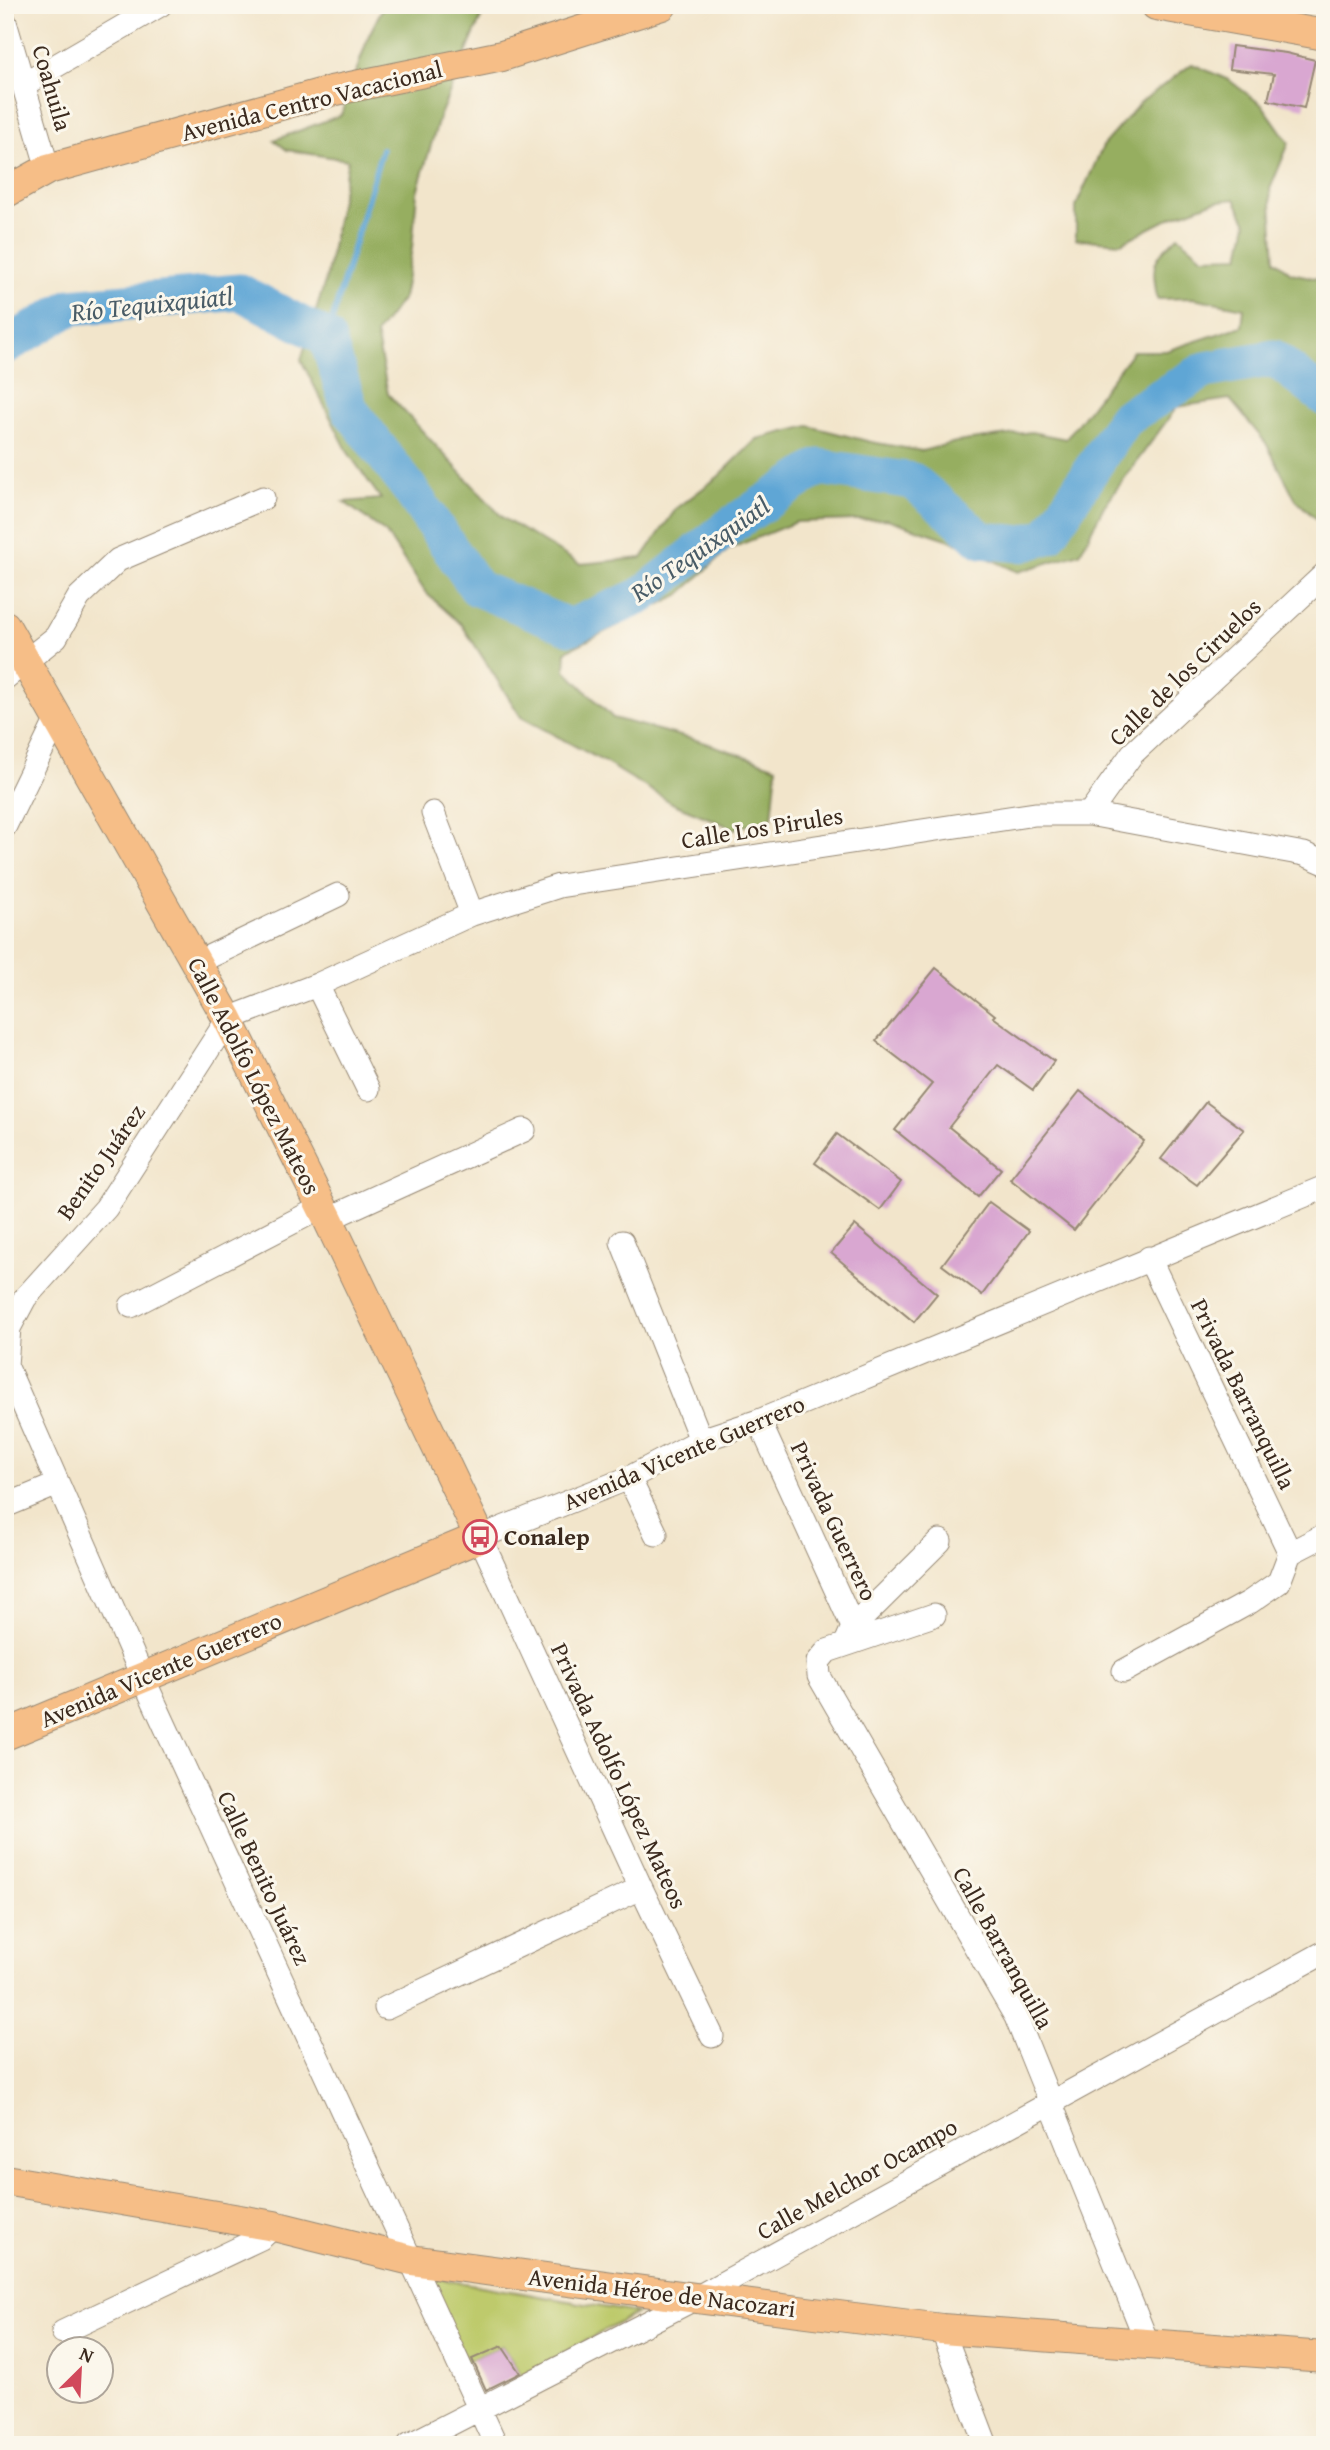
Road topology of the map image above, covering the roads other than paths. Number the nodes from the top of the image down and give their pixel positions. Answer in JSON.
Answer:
{"nodes":[{"id":1,"x":160,"y":5,"type":"edge"},
{"id":2,"x":662,"y":5,"type":"edge"},
{"id":3,"x":1156,"y":5,"type":"edge"},
{"id":4,"x":5,"y":22,"type":"edge"},
{"id":5,"x":1325,"y":35,"type":"edge"},
{"id":6,"x":23,"y":85,"type":"junction"},
{"id":7,"x":48,"y":169,"type":"junction"},
{"id":8,"x":5,"y":193,"type":"edge"},
{"id":9,"x":263,"y":498,"type":"dead end"},
{"id":10,"x":1325,"y":574,"type":"edge"},
{"id":11,"x":5,"y":626,"type":"edge"},
{"id":12,"x":15,"y":669,"type":"edge"},
{"id":13,"x":57,"y":719,"type":"junction"},
{"id":14,"x":433,"y":813,"type":"dead end"},
{"id":15,"x":1089,"y":814,"type":"junction"},
{"id":16,"x":5,"y":826,"type":"edge"},
{"id":17,"x":1325,"y":863,"type":"edge"},
{"id":18,"x":338,"y":895,"type":"dead end"},
{"id":19,"x":472,"y":914,"type":"junction"},
{"id":20,"x":196,"y":963,"type":"junction"},
{"id":21,"x":317,"y":985,"type":"junction"},
{"id":22,"x":228,"y":1019,"type":"junction"},
{"id":23,"x":368,"y":1089,"type":"dead end"},
{"id":24,"x":524,"y":1129,"type":"dead end"},
{"id":25,"x":1325,"y":1187,"type":"edge"},
{"id":26,"x":325,"y":1213,"type":"junction"},
{"id":27,"x":622,"y":1242,"type":"dead end"},
{"id":28,"x":1149,"y":1258,"type":"junction"},
{"id":29,"x":131,"y":1306,"type":"dead end"},
{"id":30,"x":9,"y":1328,"type":"joint"},
{"id":31,"x":759,"y":1421,"type":"junction"},
{"id":32,"x":701,"y":1440,"type":"junction"},
{"id":33,"x":629,"y":1478,"type":"junction"},
{"id":34,"x":58,"y":1484,"type":"junction"},
{"id":35,"x":5,"y":1507,"type":"edge"},
{"id":36,"x":656,"y":1534,"type":"dead end"},
{"id":37,"x":1325,"y":1535,"type":"edge"},
{"id":38,"x":480,"y":1537,"type":"junction"},
{"id":39,"x":940,"y":1541,"type":"dead end"},
{"id":40,"x":1290,"y":1553,"type":"junction"},
{"id":41,"x":934,"y":1615,"type":"dead end"},
{"id":42,"x":849,"y":1635,"type":"junction"},
{"id":43,"x":1124,"y":1671,"type":"dead end"},
{"id":44,"x":143,"y":1678,"type":"junction"},
{"id":45,"x":5,"y":1735,"type":"edge"},
{"id":46,"x":641,"y":1888,"type":"junction"},
{"id":47,"x":1325,"y":1952,"type":"edge"},
{"id":48,"x":386,"y":2008,"type":"dead end"},
{"id":49,"x":712,"y":2036,"type":"dead end"},
{"id":50,"x":1050,"y":2102,"type":"junction"},
{"id":51,"x":5,"y":2180,"type":"edge"},
{"id":52,"x":274,"y":2226,"type":"junction"},
{"id":53,"x":411,"y":2260,"type":"junction"},
{"id":54,"x":696,"y":2298,"type":"junction"},
{"id":55,"x":942,"y":2329,"type":"junction"},
{"id":56,"x":63,"y":2332,"type":"dead end"},
{"id":57,"x":1147,"y":2342,"type":"junction"},
{"id":58,"x":1325,"y":2357,"type":"edge"},
{"id":59,"x":479,"y":2409,"type":"junction"},
{"id":60,"x":410,"y":2445,"type":"edge"},
{"id":61,"x":496,"y":2445,"type":"edge"},
{"id":62,"x":986,"y":2445,"type":"edge"}],
"edges":[{"from":1,"to":6,"type":"street"},
{"from":2,"to":7,"type":"main road","name":"Avenida Centro Vacacional"},
{"from":3,"to":5,"type":"main road"},
{"from":4,"to":6,"type":"street","name":"Coahuila"},
{"from":6,"to":7,"type":"street","name":"Coahuila"},
{"from":7,"to":8,"type":"main road","name":"Avenida Centro Vacacional"},
{"from":9,"to":12,"type":"street"},
{"from":10,"to":15,"type":"street","name":"Calle de los Ciruelos"},
{"from":11,"to":12,"type":"main road","name":"Calle Adolfo López Mateos"},
{"from":12,"to":13,"type":"main road","name":"Calle Adolfo López Mateos"},
{"from":13,"to":16,"type":"street"},
{"from":13,"to":20,"type":"main road","name":"Calle Adolfo López Mateos"},
{"from":14,"to":19,"type":"street"},
{"from":15,"to":17,"type":"street","name":"Calle Los Pirules"},
{"from":15,"to":19,"type":"street","name":"Calle Los Pirules"},
{"from":18,"to":20,"type":"street"},
{"from":19,"to":21,"type":"street","name":"Calle Los Pirules"},
{"from":20,"to":22,"type":"main road","name":"Calle Adolfo López Mateos"},
{"from":21,"to":22,"type":"street","name":"Calle Los Pirules"},
{"from":21,"to":23,"type":"street"},
{"from":22,"to":26,"type":"main road","name":"Calle Adolfo López Mateos"},
{"from":22,"to":30,"type":"street","name":"Benito Juárez"},
{"from":24,"to":26,"type":"street"},
{"from":25,"to":28,"type":"street","name":"Avenida Vicente Guerrero"},
{"from":26,"to":29,"type":"street"},
{"from":26,"to":38,"type":"main road","name":"Calle Adolfo López Mateos"},
{"from":27,"to":32,"type":"street"},
{"from":28,"to":31,"type":"street","name":"Avenida Vicente Guerrero"},
{"from":28,"to":40,"type":"street","name":"Privada Barranquilla"},
{"from":30,"to":34,"type":"street","name":"Calle Benito Juárez"},
{"from":31,"to":32,"type":"street","name":"Avenida Vicente Guerrero"},
{"from":31,"to":42,"type":"street","name":"Privada Guerrero"},
{"from":32,"to":33,"type":"street","name":"Avenida Vicente Guerrero"},
{"from":33,"to":36,"type":"street"},
{"from":33,"to":38,"type":"street","name":"Avenida Vicente Guerrero"},
{"from":34,"to":35,"type":"street"},
{"from":34,"to":44,"type":"street","name":"Calle Benito Juárez"},
{"from":37,"to":40,"type":"street"},
{"from":38,"to":44,"type":"main road","name":"Avenida Vicente Guerrero"},
{"from":38,"to":46,"type":"street","name":"Privada Adolfo López Mateos"},
{"from":39,"to":42,"type":"street"},
{"from":40,"to":43,"type":"street"},
{"from":41,"to":42,"type":"street"},
{"from":42,"to":50,"type":"street","name":"Calle Barranquilla"},
{"from":44,"to":45,"type":"main road","name":"Avenida Vicente Guerrero"},
{"from":44,"to":53,"type":"street","name":"Calle Benito Juárez"},
{"from":46,"to":48,"type":"street"},
{"from":46,"to":49,"type":"street","name":"Privada Adolfo López Mateos"},
{"from":47,"to":50,"type":"street","name":"Calle Melchor Ocampo"},
{"from":50,"to":54,"type":"street","name":"Calle Melchor Ocampo"},
{"from":50,"to":57,"type":"street","name":"Calle Barranquilla"},
{"from":51,"to":52,"type":"main road","name":"Avenida Héroe de Nacozari"},
{"from":52,"to":53,"type":"main road","name":"Avenida Héroe de Nacozari"},
{"from":52,"to":56,"type":"street"},
{"from":53,"to":54,"type":"main road","name":"Avenida Héroe de Nacozari"},
{"from":53,"to":59,"type":"street","name":"Calle Benito Juárez"},
{"from":54,"to":55,"type":"main road","name":"Avenida Héroe de Nacozari"},
{"from":54,"to":59,"type":"street","name":"Calle Melchor Ocampo"},
{"from":55,"to":57,"type":"main road","name":"Avenida Héroe de Nacozari"},
{"from":55,"to":62,"type":"street"},
{"from":57,"to":58,"type":"main road","name":"Avenida Héroe de Nacozari"},
{"from":59,"to":60,"type":"street","name":"Calle Melchor Ocampo"},
{"from":59,"to":61,"type":"street","name":"Calle Benito Juárez"}]}
